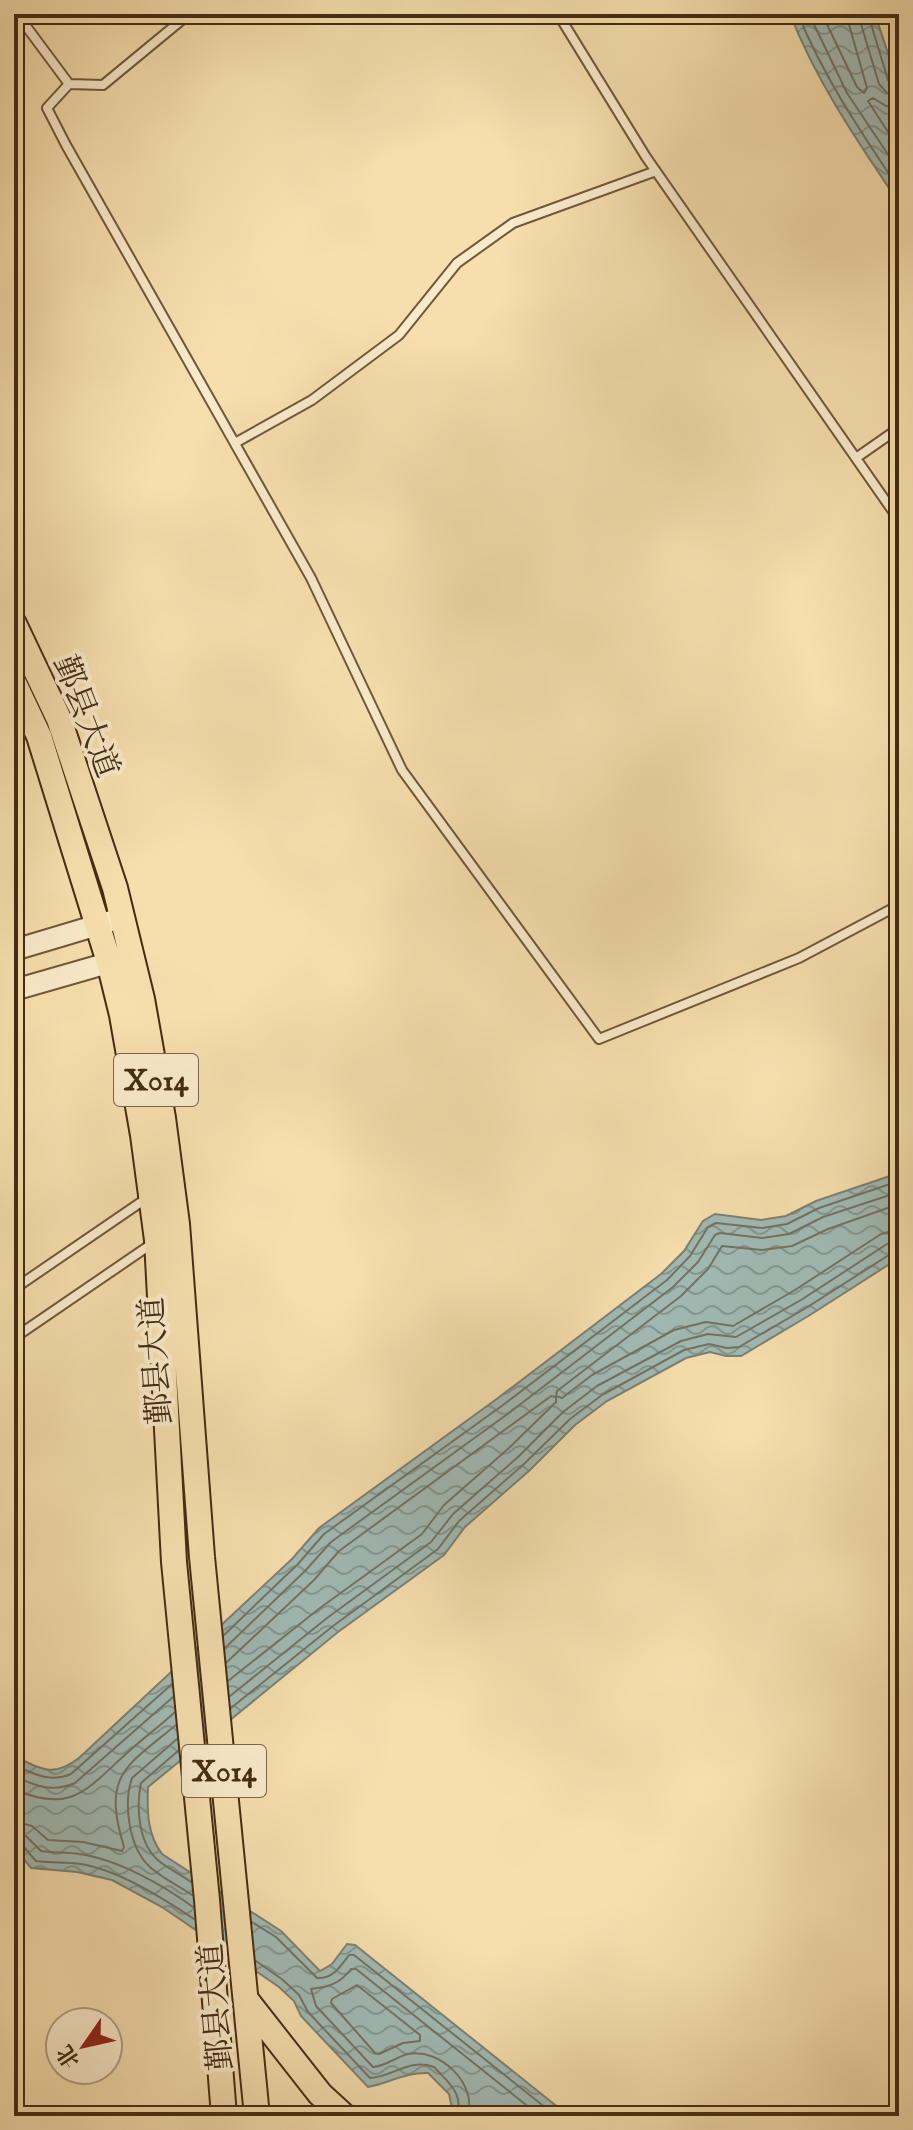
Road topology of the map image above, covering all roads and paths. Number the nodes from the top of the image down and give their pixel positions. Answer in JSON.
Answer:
{"nodes":[{"id":1,"x":17,"y":14,"type":"edge"},
{"id":2,"x":189,"y":14,"type":"edge"},
{"id":3,"x":558,"y":14,"type":"edge"},
{"id":4,"x":69,"y":84,"type":"junction"},
{"id":5,"x":656,"y":171,"type":"junction"},
{"id":6,"x":899,"y":428,"type":"edge"},
{"id":7,"x":235,"y":443,"type":"junction"},
{"id":8,"x":856,"y":458,"type":"junction"},
{"id":9,"x":899,"y":520,"type":"edge"},
{"id":10,"x":14,"y":624,"type":"edge"},
{"id":11,"x":14,"y":683,"type":"edge"},
{"id":12,"x":899,"y":905,"type":"edge"},
{"id":13,"x":122,"y":918,"type":"junction"},
{"id":14,"x":98,"y":925,"type":"junction"},
{"id":15,"x":14,"y":950,"type":"edge"},
{"id":16,"x":120,"y":959,"type":"junction"},
{"id":17,"x":14,"y":990,"type":"edge"},
{"id":18,"x":151,"y":1195,"type":"junction"},
{"id":19,"x":157,"y":1240,"type":"junction"},
{"id":20,"x":14,"y":1289,"type":"edge"},
{"id":21,"x":14,"y":1338,"type":"edge"},
{"id":22,"x":247,"y":1992,"type":"junction"},
{"id":23,"x":224,"y":2116,"type":"edge"},
{"id":24,"x":257,"y":2116,"type":"edge"},
{"id":25,"x":344,"y":2116,"type":"edge"}],
"edges":[{"from":1,"to":4,"type":"lane"},
{"from":2,"to":4,"type":"lane"},
{"from":3,"to":5,"type":"lane"},
{"from":4,"to":7,"type":"lane"},
{"from":5,"to":7,"type":"lane"},
{"from":5,"to":8,"type":"lane"},
{"from":6,"to":8,"type":"lane"},
{"from":7,"to":12,"type":"lane"},
{"from":8,"to":9,"type":"lane"},
{"from":10,"to":13,"type":"main road","name":"鄞县大道","number":"X014"},
{"from":11,"to":14,"type":"main road","name":"鄞县大道","number":"X014"},
{"from":13,"to":14,"type":"street"},
{"from":13,"to":16,"type":"main road","name":"鄞县大道","number":"X014"},
{"from":14,"to":15,"type":"street"},
{"from":14,"to":16,"type":"main road","name":"鄞县大道","number":"X014"},
{"from":16,"to":17,"type":"street"},
{"from":16,"to":18,"type":"main road","name":"鄞县大道","number":"X014"},
{"from":16,"to":22,"type":"main road","name":"鄞县大道","number":"X014"},
{"from":18,"to":19,"type":"main road","name":"鄞县大道","number":"X014"},
{"from":18,"to":20,"type":"lane"},
{"from":19,"to":21,"type":"lane"},
{"from":19,"to":23,"type":"main road","name":"鄞县大道","number":"X014"},
{"from":22,"to":24,"type":"main road","name":"鄞县大道","number":"X014"},
{"from":22,"to":25,"type":"main road"}]}
